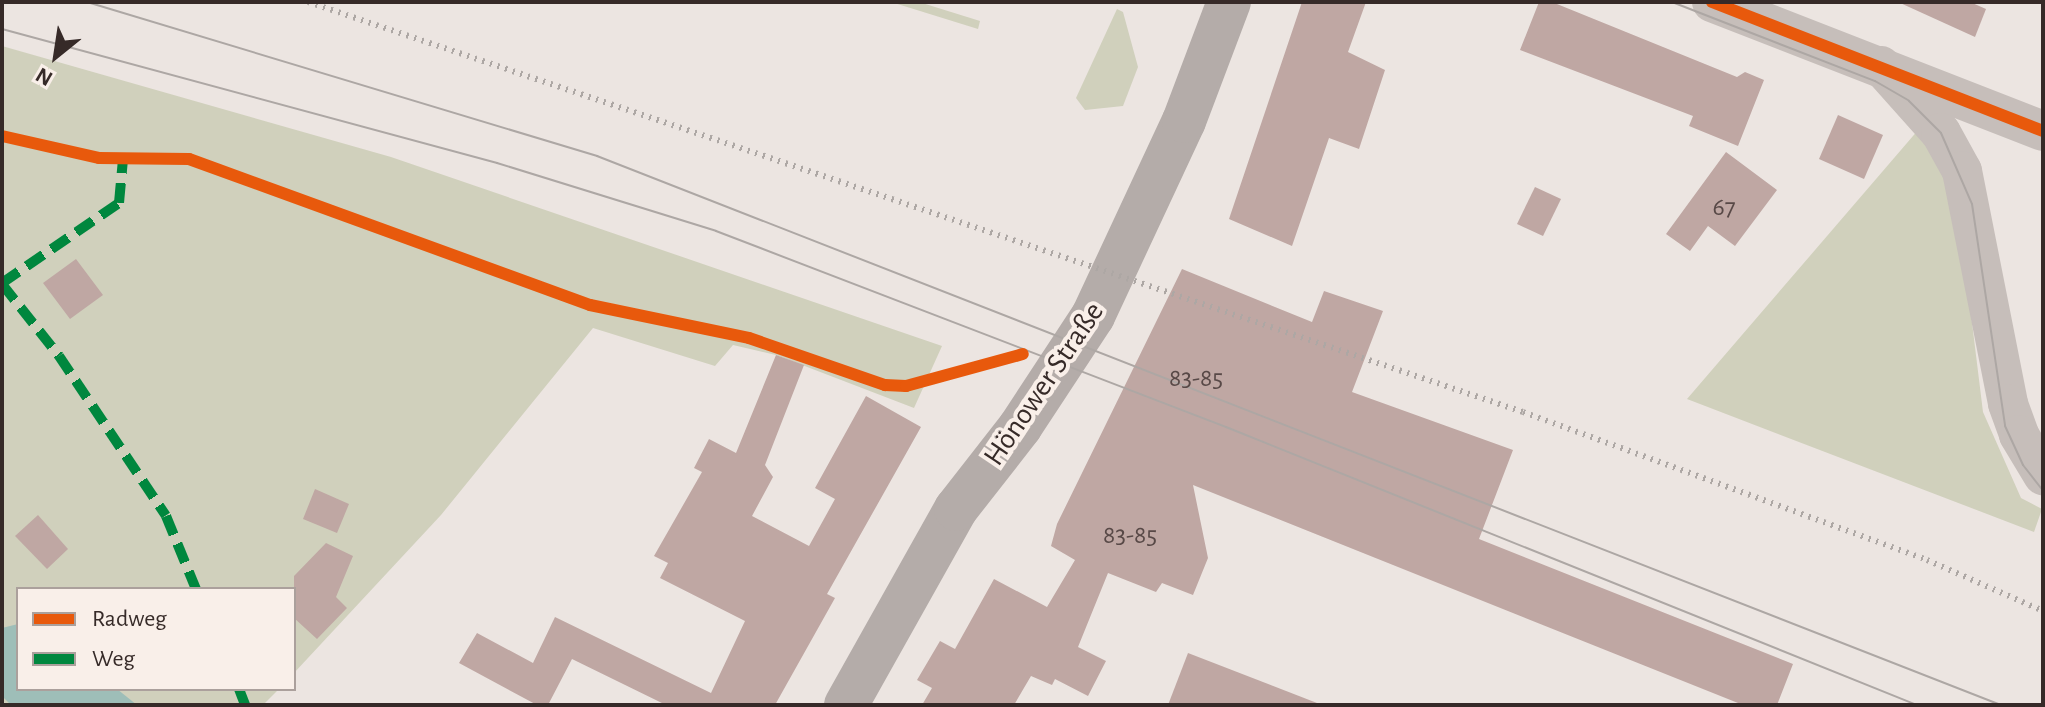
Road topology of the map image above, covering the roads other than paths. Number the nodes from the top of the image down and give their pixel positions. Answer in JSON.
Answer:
{"nodes":[{"id":1,"x":1229,"y":2,"type":"edge"},
{"id":2,"x":1712,"y":2,"type":"edge"},
{"id":3,"x":1881,"y":66,"type":"junction"},
{"id":4,"x":2043,"y":131,"type":"edge"},
{"id":5,"x":2043,"y":475,"type":"edge"},
{"id":6,"x":846,"y":705,"type":"edge"}],
"edges":[{"from":1,"to":6,"type":"main road","name":"Hönower Straße"},
{"from":2,"to":3,"type":"street"},
{"from":3,"to":4,"type":"street"},
{"from":3,"to":5,"type":"street"}]}
